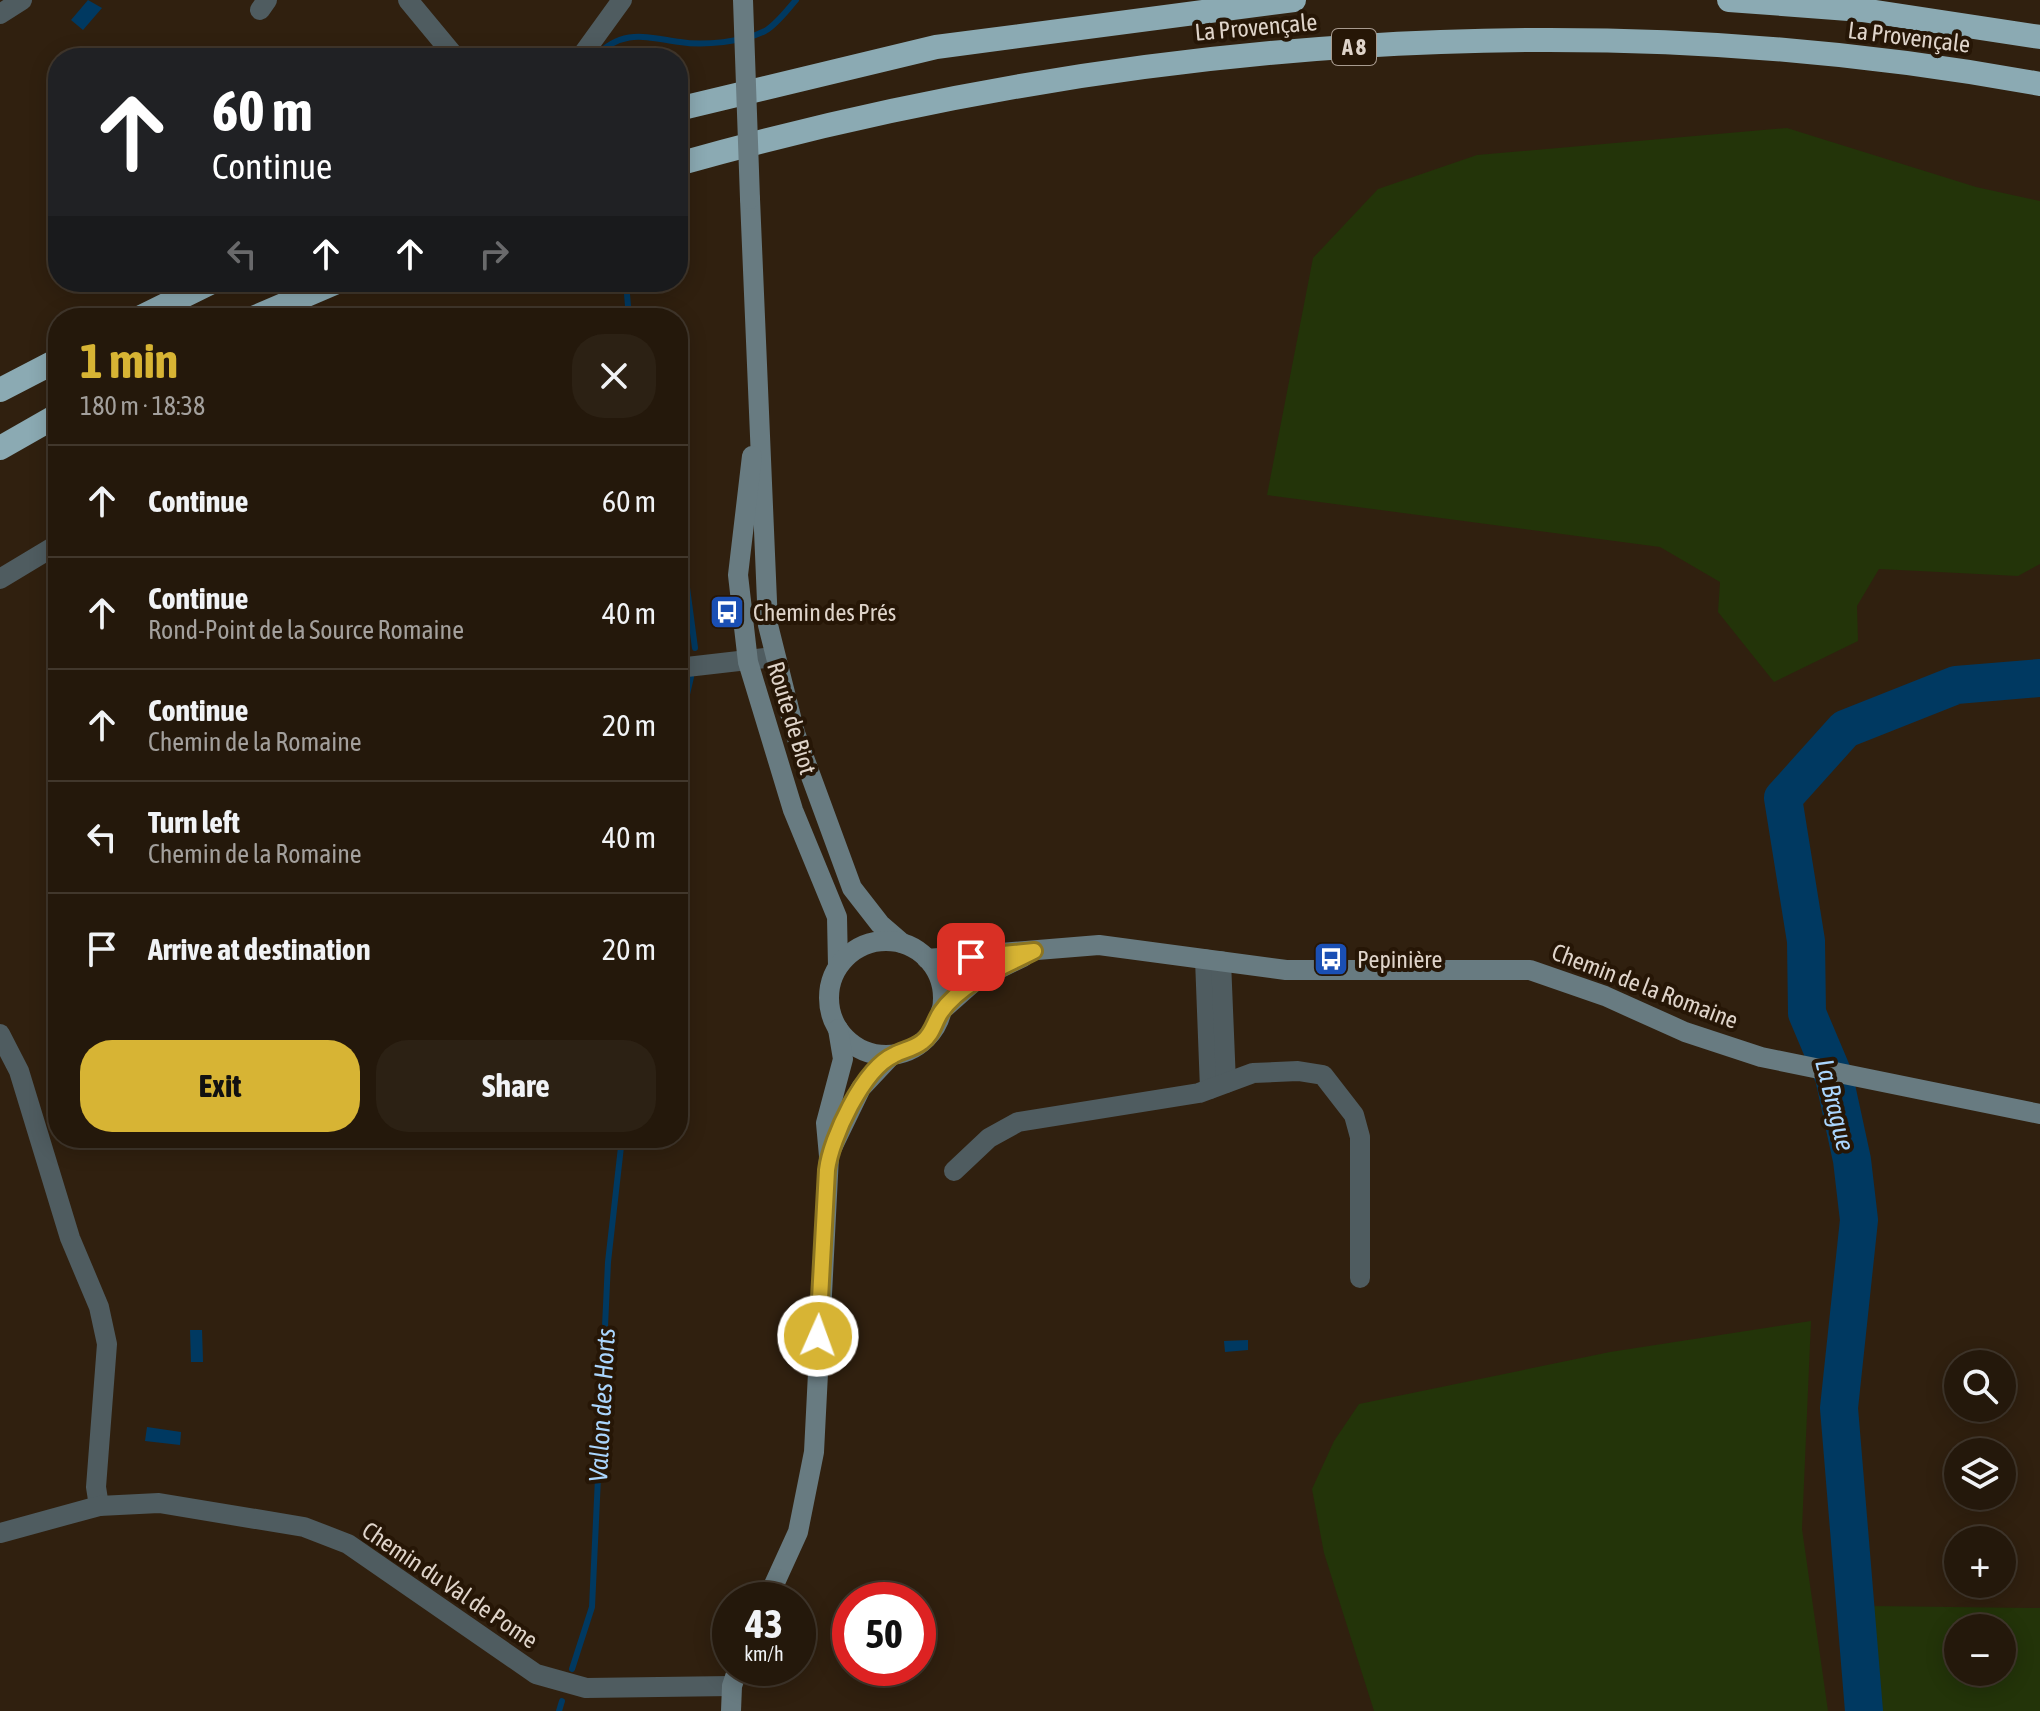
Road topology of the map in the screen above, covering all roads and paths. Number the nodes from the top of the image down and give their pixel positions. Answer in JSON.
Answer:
{"nodes":[{"id":1,"x":22,"y":0,"type":"edge"},
{"id":2,"x":408,"y":0,"type":"edge"},
{"id":3,"x":622,"y":0,"type":"edge"},
{"id":4,"x":743,"y":0,"type":"edge"},
{"id":5,"x":1294,"y":0,"type":"edge"},
{"id":6,"x":1729,"y":0,"type":"edge"},
{"id":7,"x":0,"y":14,"type":"edge"},
{"id":8,"x":2040,"y":37,"type":"edge"},
{"id":9,"x":448,"y":48,"type":"edge"},
{"id":10,"x":587,"y":48,"type":"edge"},
{"id":11,"x":2040,"y":84,"type":"edge"},
{"id":12,"x":688,"y":107,"type":"edge"},
{"id":13,"x":688,"y":161,"type":"edge"},
{"id":14,"x":192,"y":292,"type":"edge"},
{"id":15,"x":314,"y":292,"type":"edge"},
{"id":16,"x":159,"y":308,"type":"edge"},
{"id":17,"x":276,"y":308,"type":"edge"},
{"id":18,"x":48,"y":365,"type":"edge"},
{"id":19,"x":0,"y":390,"type":"edge"},
{"id":20,"x":48,"y":421,"type":"edge"},
{"id":21,"x":758,"y":429,"type":"junction"},
{"id":22,"x":0,"y":448,"type":"edge"},
{"id":23,"x":48,"y":550,"type":"edge"},
{"id":24,"x":0,"y":579,"type":"edge"},
{"id":25,"x":774,"y":657,"type":"junction"},
{"id":26,"x":748,"y":662,"type":"junction"},
{"id":27,"x":688,"y":667,"type":"edge"},
{"id":28,"x":902,"y":943,"type":"junction"},
{"id":29,"x":1034,"y":951,"type":"junction"},
{"id":30,"x":927,"y":959,"type":"junction"},
{"id":31,"x":1213,"y":960,"type":"junction"},
{"id":32,"x":838,"y":966,"type":"junction"},
{"id":33,"x":941,"y":1011,"type":"junction"},
{"id":34,"x":838,"y":1029,"type":"junction"},
{"id":35,"x":0,"y":1034,"type":"edge"},
{"id":36,"x":892,"y":1055,"type":"junction"},
{"id":37,"x":1218,"y":1086,"type":"junction"},
{"id":38,"x":2040,"y":1114,"type":"edge"},
{"id":39,"x":829,"y":1156,"type":"junction"},
{"id":40,"x":954,"y":1171,"type":"dead end"},
{"id":41,"x":1360,"y":1278,"type":"dead end"},
{"id":42,"x":99,"y":1506,"type":"junction"},
{"id":43,"x":0,"y":1533,"type":"edge"},
{"id":44,"x":775,"y":1582,"type":"edge"},
{"id":45,"x":712,"y":1678,"type":"edge"},
{"id":46,"x":734,"y":1686,"type":"edge"},
{"id":47,"x":731,"y":1711,"type":"edge"}],
"edges":[{"from":1,"to":7,"type":"street"},
{"from":2,"to":9,"type":"street"},
{"from":3,"to":10,"type":"street"},
{"from":4,"to":21,"type":"main road","name":"Route de Biot","bridge":true},
{"from":5,"to":12,"type":"highway","name":"La Provençale"},
{"from":6,"to":8,"type":"highway","name":"La Provençale"},
{"from":11,"to":13,"type":"highway","name":"La Provençale","number":"A 8"},
{"from":14,"to":16,"type":"highway"},
{"from":15,"to":17,"type":"highway"},
{"from":18,"to":19,"type":"highway"},
{"from":20,"to":22,"type":"highway"},
{"from":21,"to":25,"type":"main road","name":"Route de Biot"},
{"from":21,"to":26,"type":"main road","name":"Route de Biot"},
{"from":23,"to":24,"type":"street"},
{"from":25,"to":26,"type":"street"},
{"from":25,"to":28,"type":"main road","name":"Route de Biot"},
{"from":26,"to":27,"type":"street"},
{"from":26,"to":32,"type":"main road","name":"Route de Biot"},
{"from":28,"to":30,"type":"main road"},
{"from":28,"to":32,"type":"main road"},
{"from":29,"to":30,"type":"main road","name":"Chemin de la Romaine"},
{"from":29,"to":31,"type":"main road","name":"Chemin de la Romaine"},
{"from":29,"to":33,"type":"main road","name":"Chemin de la Romaine"},
{"from":30,"to":33,"type":"main road"},
{"from":31,"to":37,"type":"street"},
{"from":31,"to":38,"type":"main road","name":"Chemin de la Romaine"},
{"from":32,"to":34,"type":"main road"},
{"from":33,"to":36,"type":"main road"},
{"from":34,"to":36,"type":"main road"},
{"from":34,"to":39,"type":"main road"},
{"from":35,"to":42,"type":"street"},
{"from":36,"to":39,"type":"main road"},
{"from":37,"to":40,"type":"street"},
{"from":37,"to":41,"type":"street"},
{"from":39,"to":44,"type":"main road"},
{"from":42,"to":43,"type":"street","name":"Chemin du Val de Pome"},
{"from":42,"to":45,"type":"street","name":"Chemin du Val de Pome"},
{"from":46,"to":47,"type":"main road"}]}
